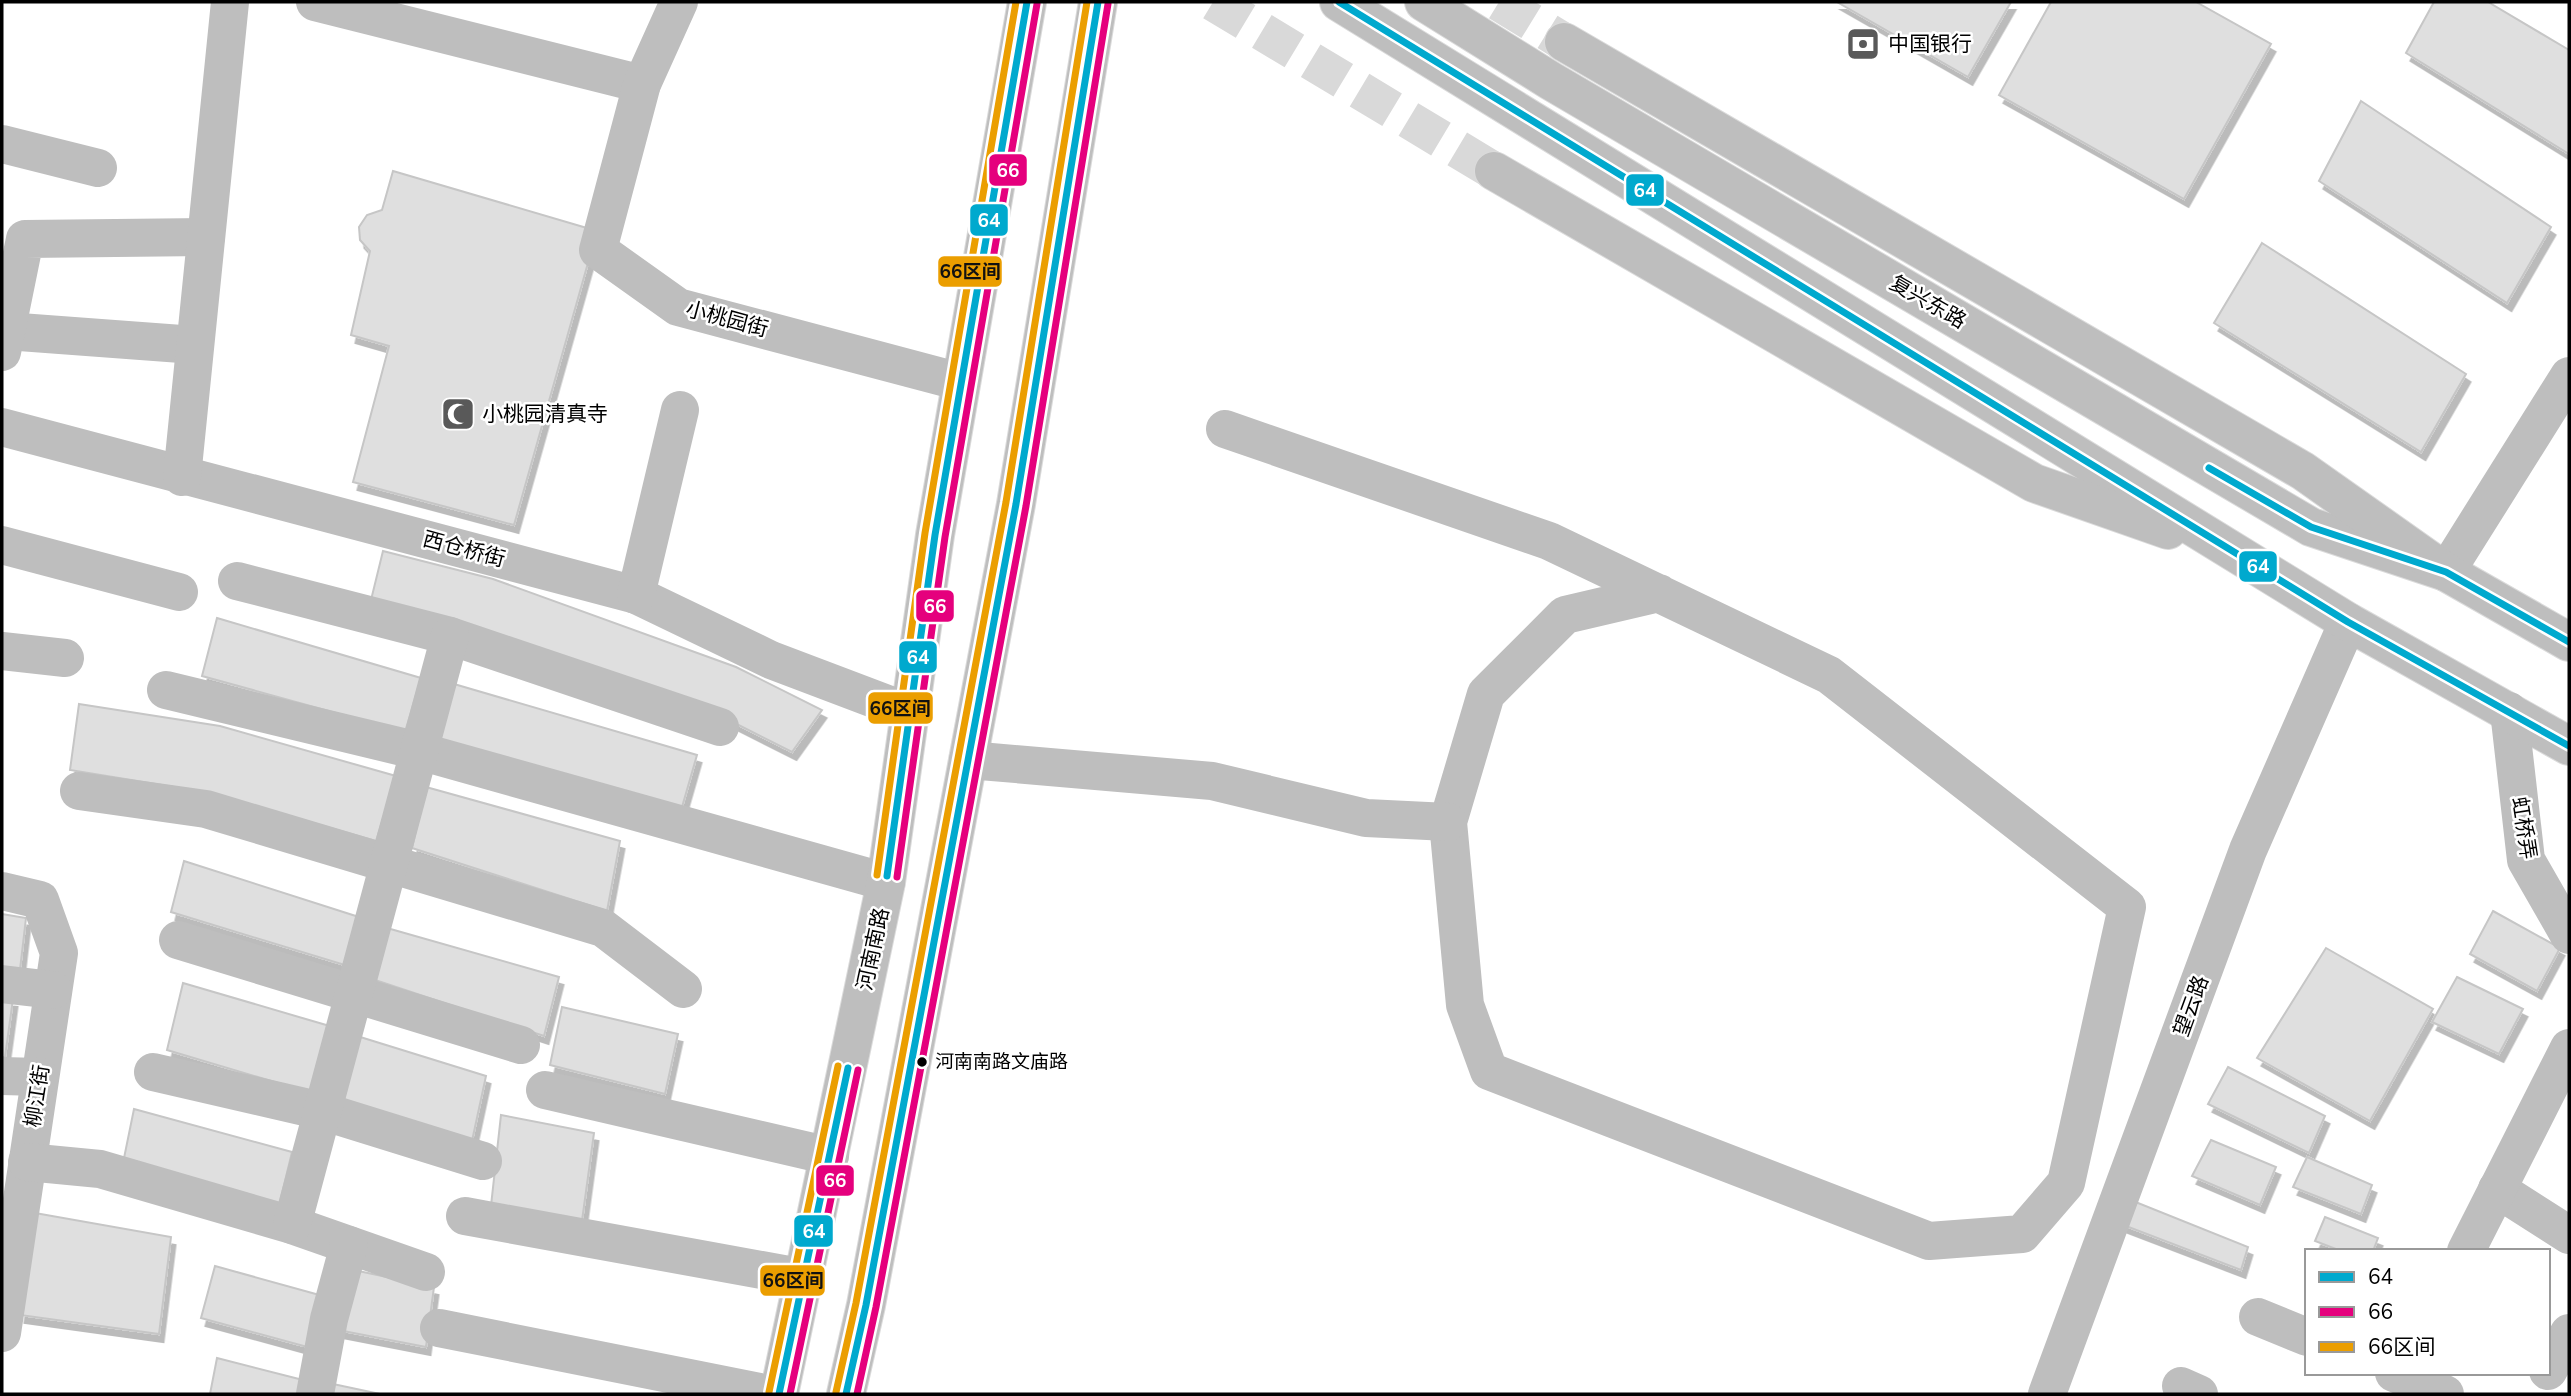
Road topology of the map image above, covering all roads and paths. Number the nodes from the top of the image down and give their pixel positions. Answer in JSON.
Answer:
{"nodes":[{"id":1,"x":230,"y":2,"type":"edge"},
{"id":2,"x":315,"y":2,"type":"edge"},
{"id":3,"x":679,"y":2,"type":"edge"},
{"id":4,"x":1027,"y":2,"type":"edge"},
{"id":5,"x":1098,"y":2,"type":"edge"},
{"id":6,"x":1339,"y":2,"type":"edge"},
{"id":7,"x":1424,"y":2,"type":"edge"},
{"id":8,"x":1564,"y":43,"type":"tunnel mouth"},
{"id":9,"x":642,"y":84,"type":"junction"},
{"id":10,"x":2,"y":144,"type":"edge"},
{"id":11,"x":98,"y":168,"type":"dead end"},
{"id":12,"x":1494,"y":171,"type":"tunnel mouth"},
{"id":13,"x":206,"y":237,"type":"junction"},
{"id":14,"x":4,"y":341,"type":"edge"},
{"id":15,"x":195,"y":345,"type":"junction"},
{"id":16,"x":2569,"y":376,"type":"edge"},
{"id":17,"x":961,"y":382,"type":"junction"},
{"id":18,"x":680,"y":410,"type":"dead end"},
{"id":19,"x":2,"y":427,"type":"edge"},
{"id":20,"x":1225,"y":429,"type":"dead end"},
{"id":21,"x":182,"y":477,"type":"junction"},
{"id":22,"x":2,"y":545,"type":"edge"},
{"id":23,"x":2239,"y":555,"type":"junction"},
{"id":24,"x":2446,"y":572,"type":"junction"},
{"id":25,"x":237,"y":581,"type":"dead end"},
{"id":26,"x":179,"y":592,"type":"dead end"},
{"id":27,"x":1659,"y":593,"type":"junction"},
{"id":28,"x":636,"y":595,"type":"junction"},
{"id":29,"x":2348,"y":622,"type":"junction"},
{"id":30,"x":450,"y":636,"type":"junction"},
{"id":31,"x":2569,"y":642,"type":"edge"},
{"id":32,"x":2,"y":651,"type":"edge"},
{"id":33,"x":65,"y":659,"type":"dead end"},
{"id":34,"x":166,"y":690,"type":"dead end"},
{"id":35,"x":2509,"y":711,"type":"junction"},
{"id":36,"x":911,"y":713,"type":"junction"},
{"id":37,"x":720,"y":727,"type":"dead end"},
{"id":38,"x":2569,"y":746,"type":"edge"},
{"id":39,"x":419,"y":751,"type":"junction"},
{"id":40,"x":968,"y":760,"type":"junction"},
{"id":41,"x":79,"y":791,"type":"dead end"},
{"id":42,"x":1448,"y":822,"type":"junction"},
{"id":43,"x":389,"y":864,"type":"junction"},
{"id":44,"x":886,"y":882,"type":"junction"},
{"id":45,"x":2,"y":891,"type":"edge"},
{"id":46,"x":2569,"y":934,"type":"edge"},
{"id":47,"x":178,"y":940,"type":"dead end"},
{"id":48,"x":2,"y":984,"type":"edge"},
{"id":49,"x":683,"y":989,"type":"dead end"},
{"id":50,"x":53,"y":990,"type":"junction"},
{"id":51,"x":354,"y":991,"type":"junction"},
{"id":52,"x":521,"y":1045,"type":"dead end"},
{"id":53,"x":2569,"y":1048,"type":"edge"},
{"id":54,"x":153,"y":1072,"type":"dead end"},
{"id":55,"x":2,"y":1076,"type":"edge"},
{"id":56,"x":40,"y":1077,"type":"junction"},
{"id":57,"x":545,"y":1090,"type":"dead end"},
{"id":58,"x":322,"y":1111,"type":"junction"},
{"id":59,"x":830,"y":1156,"type":"junction"},
{"id":60,"x":484,"y":1161,"type":"dead end"},
{"id":61,"x":27,"y":1162,"type":"junction"},
{"id":62,"x":2497,"y":1189,"type":"junction"},
{"id":63,"x":465,"y":1216,"type":"dead end"},
{"id":64,"x":292,"y":1225,"type":"junction"},
{"id":65,"x":2569,"y":1235,"type":"edge"},
{"id":66,"x":349,"y":1245,"type":"junction"},
{"id":67,"x":2467,"y":1249,"type":"edge"},
{"id":68,"x":426,"y":1272,"type":"dead end"},
{"id":69,"x":805,"y":1278,"type":"junction"},
{"id":70,"x":2258,"y":1317,"type":"dead end"},
{"id":71,"x":439,"y":1328,"type":"dead end"},
{"id":72,"x":2,"y":1333,"type":"edge"},
{"id":73,"x":2569,"y":1333,"type":"edge"},
{"id":74,"x":2305,"y":1336,"type":"edge"},
{"id":75,"x":2550,"y":1368,"type":"edge"},
{"id":76,"x":2398,"y":1375,"type":"edge"},
{"id":77,"x":2546,"y":1375,"type":"edge"},
{"id":78,"x":314,"y":1394,"type":"edge"},
{"id":79,"x":769,"y":1394,"type":"edge"},
{"id":80,"x":779,"y":1394,"type":"edge"},
{"id":81,"x":846,"y":1394,"type":"edge"},
{"id":82,"x":2047,"y":1394,"type":"edge"},
{"id":83,"x":2445,"y":1394,"type":"edge"},
{"id":84,"x":2537,"y":1394,"type":"edge"}],
"edges":[{"from":1,"to":13,"type":"main road"},
{"from":2,"to":9,"type":"main road"},
{"from":3,"to":9,"type":"main road","name":"小桃园街"},
{"from":4,"to":17,"type":"main road","name":"河南南路"},
{"from":5,"to":40,"type":"main road"},
{"from":6,"to":23,"type":"main road"},
{"from":7,"to":24,"type":"main road","name":"复兴东路"},
{"from":8,"to":24,"type":"main road","name":"复兴东路"},
{"from":9,"to":17,"type":"main road","name":"小桃园街"},
{"from":10,"to":11,"type":"main road"},
{"from":12,"to":23,"type":"main road"},
{"from":13,"to":14,"type":"main road"},
{"from":13,"to":15,"type":"main road"},
{"from":14,"to":15,"type":"main road"},
{"from":15,"to":21,"type":"main road"},
{"from":16,"to":24,"type":"main road"},
{"from":17,"to":36,"type":"main road","name":"河南南路"},
{"from":18,"to":28,"type":"main road"},
{"from":19,"to":21,"type":"main road","name":"西仓桥街"},
{"from":20,"to":27,"type":"main road"},
{"from":21,"to":28,"type":"main road","name":"西仓桥街"},
{"from":22,"to":26,"type":"main road"},
{"from":23,"to":29,"type":"main road"},
{"from":24,"to":31,"type":"main road","name":"复兴东路"},
{"from":25,"to":30,"type":"main road"},
{"from":27,"to":42,"type":"main road"},
{"from":27,"to":42,"type":"main road"},
{"from":28,"to":36,"type":"main road","name":"西仓桥街"},
{"from":29,"to":35,"type":"main road"},
{"from":29,"to":82,"type":"main road","name":"望云路"},
{"from":30,"to":37,"type":"main road"},
{"from":30,"to":39,"type":"main road"},
{"from":32,"to":33,"type":"main road"},
{"from":34,"to":39,"type":"main road"},
{"from":35,"to":38,"type":"main road"},
{"from":35,"to":46,"type":"main road","name":"虹桥弄"},
{"from":36,"to":44,"type":"main road","name":"河南南路"},
{"from":39,"to":43,"type":"main road"},
{"from":39,"to":44,"type":"main road"},
{"from":40,"to":42,"type":"main road"},
{"from":40,"to":81,"type":"main road"},
{"from":41,"to":43,"type":"main road"},
{"from":43,"to":49,"type":"main road"},
{"from":43,"to":51,"type":"main road"},
{"from":44,"to":59,"type":"main road","name":"河南南路"},
{"from":45,"to":50,"type":"main road","name":"柳江街"},
{"from":47,"to":51,"type":"main road"},
{"from":48,"to":50,"type":"main road"},
{"from":50,"to":56,"type":"main road","name":"柳江街"},
{"from":51,"to":52,"type":"main road"},
{"from":51,"to":58,"type":"main road"},
{"from":53,"to":62,"type":"main road"},
{"from":54,"to":58,"type":"main road"},
{"from":55,"to":56,"type":"main road"},
{"from":56,"to":61,"type":"main road","name":"柳江街"},
{"from":57,"to":59,"type":"main road"},
{"from":58,"to":60,"type":"main road"},
{"from":58,"to":64,"type":"main road"},
{"from":59,"to":69,"type":"main road","name":"河南南路"},
{"from":61,"to":64,"type":"main road"},
{"from":61,"to":72,"type":"main road","name":"柳江街"},
{"from":62,"to":65,"type":"main road"},
{"from":62,"to":67,"type":"main road"},
{"from":63,"to":69,"type":"main road"},
{"from":64,"to":66,"type":"main road"},
{"from":66,"to":68,"type":"main road"},
{"from":66,"to":78,"type":"main road"},
{"from":69,"to":80,"type":"main road","name":"河南南路"},
{"from":70,"to":74,"type":"main road"},
{"from":71,"to":79,"type":"main road"},
{"from":73,"to":75,"type":"main road"},
{"from":76,"to":83,"type":"main road"},
{"from":77,"to":84,"type":"main road"}]}
